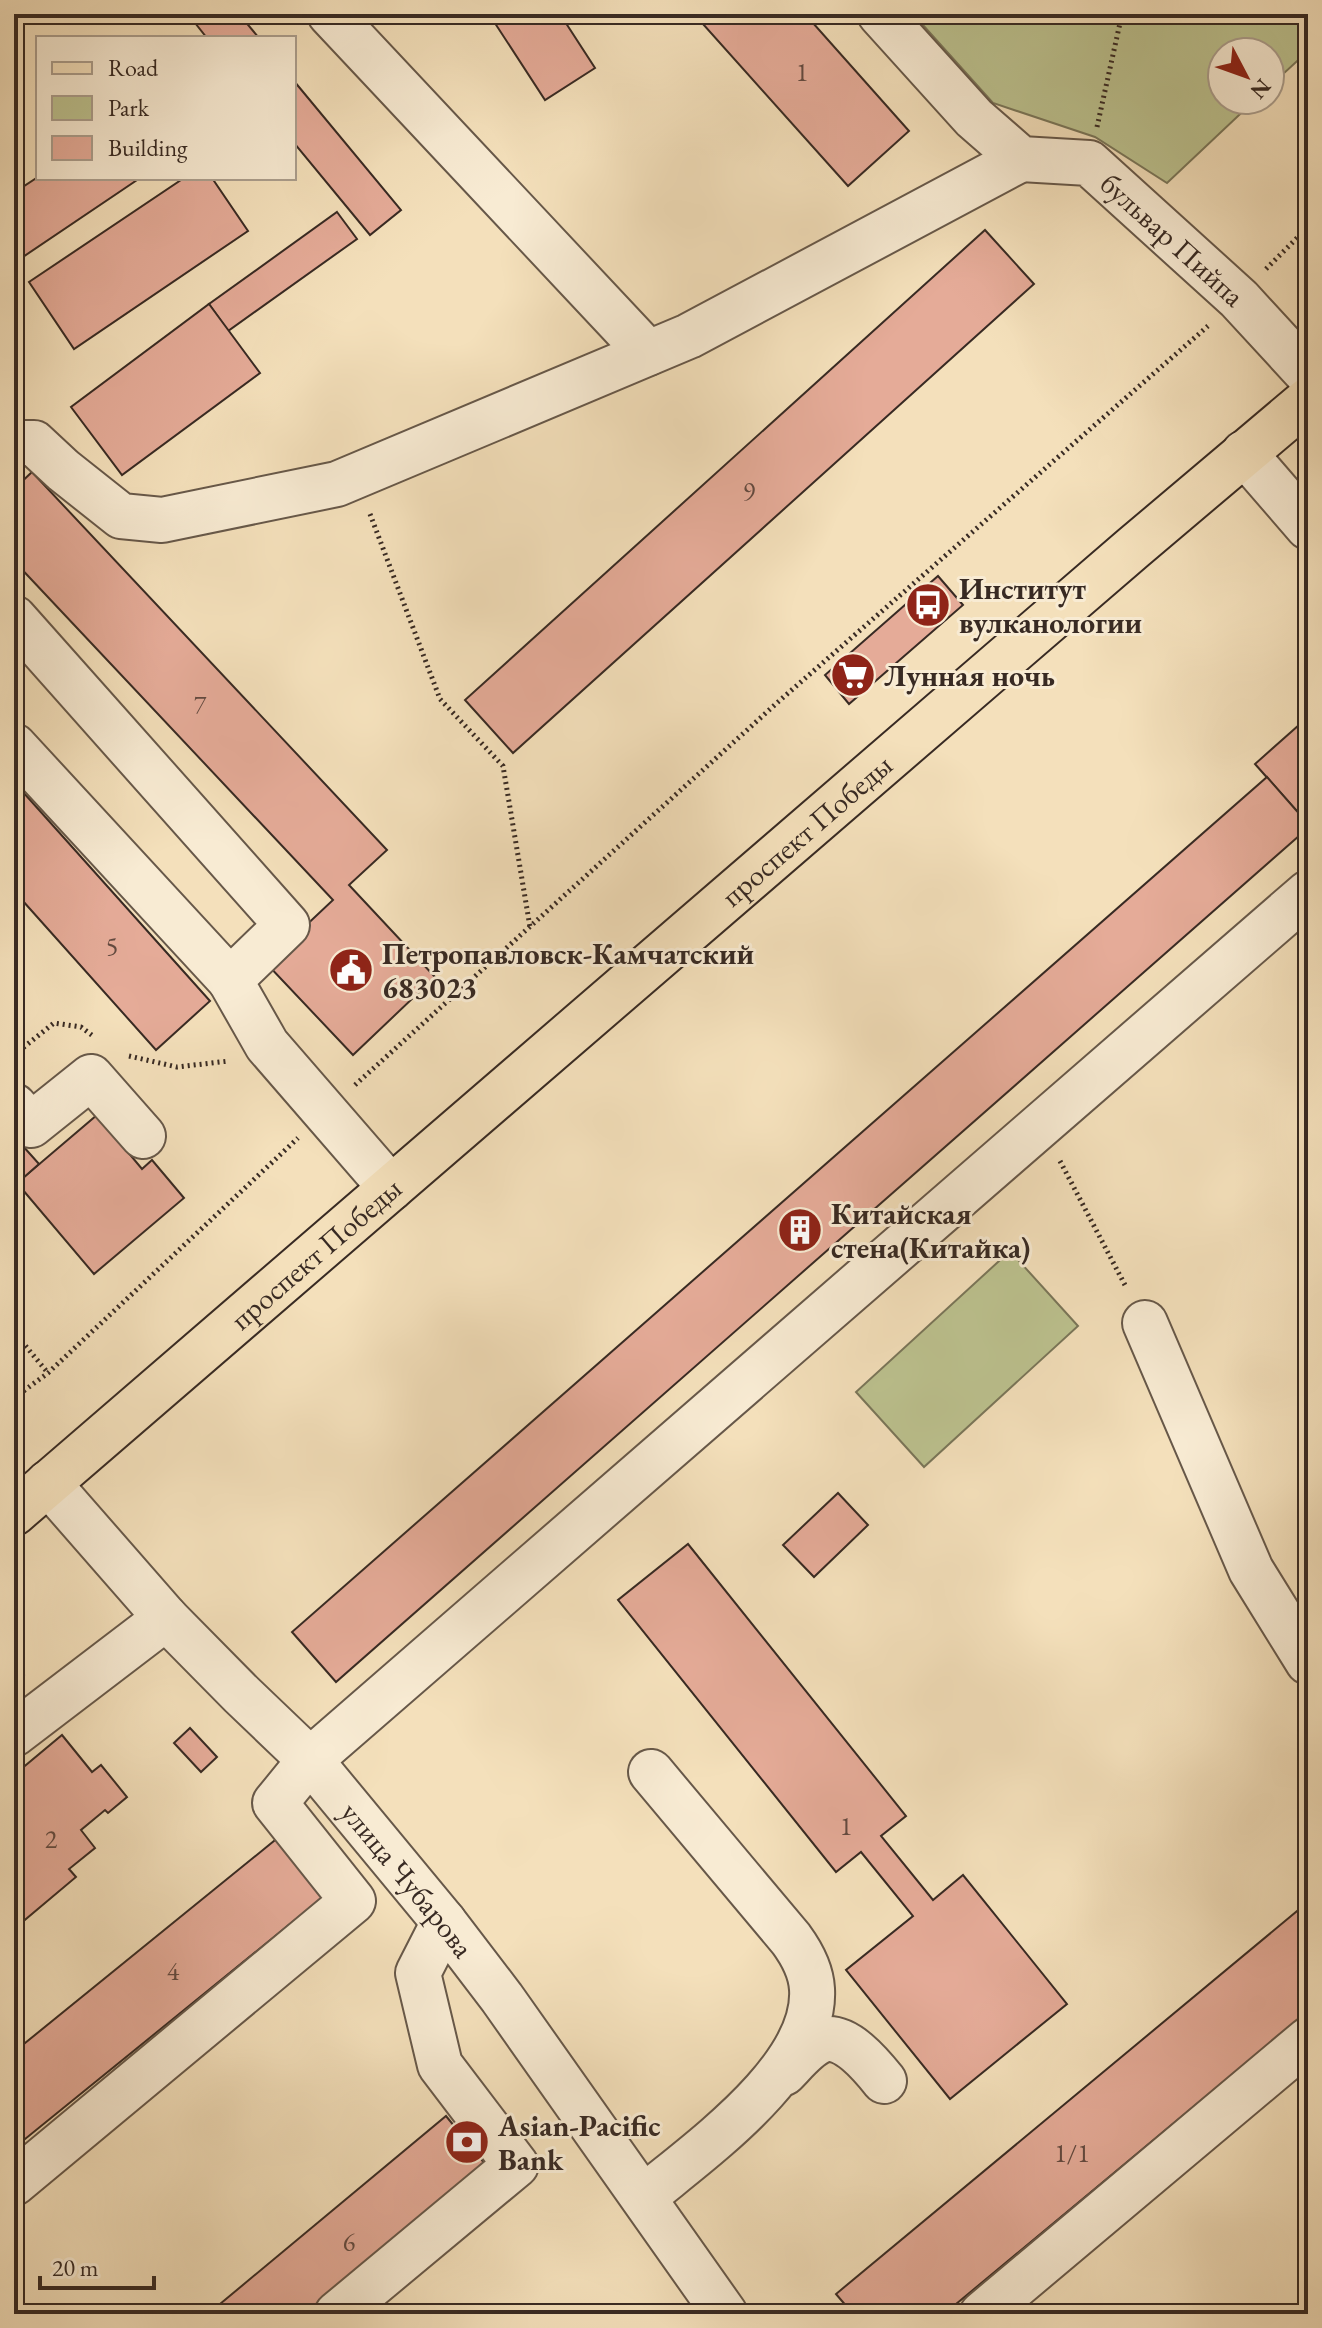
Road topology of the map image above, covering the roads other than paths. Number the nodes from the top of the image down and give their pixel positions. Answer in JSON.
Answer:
{"nodes":[{"id":1,"x":330,"y":14,"type":"edge"},
{"id":2,"x":880,"y":14,"type":"edge"},
{"id":3,"x":1021,"y":159,"type":"junction"},
{"id":4,"x":648,"y":353,"type":"junction"},
{"id":5,"x":1308,"y":374,"type":"edge"},
{"id":6,"x":1308,"y":400,"type":"edge"},
{"id":7,"x":14,"y":443,"type":"edge"},
{"id":8,"x":1244,"y":453,"type":"junction"},
{"id":9,"x":1308,"y":527,"type":"edge"},
{"id":10,"x":14,"y":618,"type":"edge"},
{"id":11,"x":14,"y":746,"type":"edge"},
{"id":12,"x":1308,"y":893,"type":"edge"},
{"id":13,"x":230,"y":980,"type":"junction"},
{"id":14,"x":14,"y":1106,"type":"edge"},
{"id":15,"x":143,"y":1136,"type":"dead end"},
{"id":16,"x":391,"y":1188,"type":"junction"},
{"id":17,"x":1145,"y":1323,"type":"road end"},
{"id":18,"x":48,"y":1483,"type":"junction"},
{"id":19,"x":14,"y":1513,"type":"edge"},
{"id":20,"x":166,"y":1618,"type":"junction"},
{"id":21,"x":1308,"y":1662,"type":"edge"},
{"id":22,"x":14,"y":1734,"type":"edge"},
{"id":23,"x":310,"y":1760,"type":"junction"},
{"id":24,"x":651,"y":1772,"type":"dead end"},
{"id":25,"x":444,"y":1922,"type":"junction"},
{"id":26,"x":1308,"y":2040,"type":"edge"},
{"id":27,"x":884,"y":2081,"type":"dead end"},
{"id":28,"x":768,"y":2088,"type":"junction"},
{"id":29,"x":14,"y":2183,"type":"edge"},
{"id":30,"x":644,"y":2197,"type":"junction"},
{"id":31,"x":337,"y":2314,"type":"edge"},
{"id":32,"x":725,"y":2314,"type":"edge"},
{"id":33,"x":982,"y":2314,"type":"edge"}],
"edges":[{"from":1,"to":4,"type":"street"},
{"from":2,"to":3,"type":"street"},
{"from":3,"to":4,"type":"street"},
{"from":3,"to":5,"type":"street","name":"бульвар Пийпа"},
{"from":4,"to":7,"type":"street"},
{"from":6,"to":8,"type":"main road","name":"проспект Победы"},
{"from":8,"to":9,"type":"street"},
{"from":8,"to":16,"type":"main road","name":"проспект Победы"},
{"from":10,"to":13,"type":"street"},
{"from":11,"to":13,"type":"street"},
{"from":12,"to":23,"type":"street"},
{"from":13,"to":16,"type":"street"},
{"from":14,"to":15,"type":"street"},
{"from":16,"to":18,"type":"main road","name":"проспект Победы"},
{"from":17,"to":21,"type":"street"},
{"from":18,"to":19,"type":"main road","name":"проспект Победы"},
{"from":18,"to":20,"type":"street","name":"улица Чубарова"},
{"from":20,"to":22,"type":"street"},
{"from":20,"to":23,"type":"street","name":"улица Чубарова"},
{"from":23,"to":25,"type":"street","name":"улица Чубарова"},
{"from":23,"to":29,"type":"street"},
{"from":24,"to":28,"type":"street"},
{"from":25,"to":30,"type":"street","name":"улица Чубарова"},
{"from":25,"to":31,"type":"street"},
{"from":26,"to":33,"type":"street"},
{"from":27,"to":28,"type":"street"},
{"from":28,"to":30,"type":"street"},
{"from":30,"to":32,"type":"street","name":"улица Чубарова"}]}
